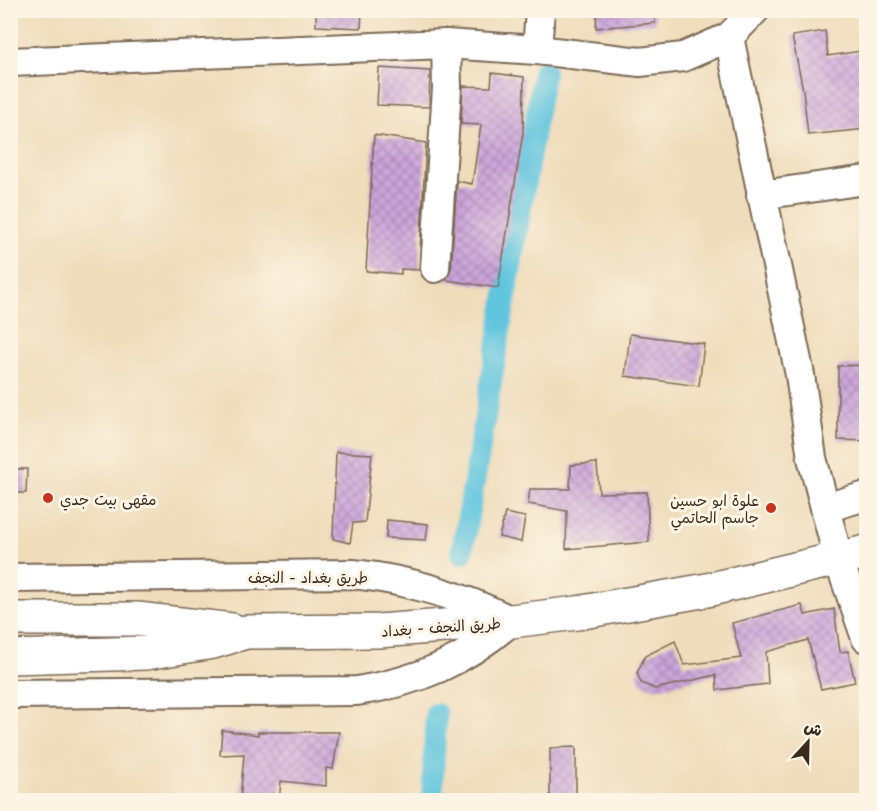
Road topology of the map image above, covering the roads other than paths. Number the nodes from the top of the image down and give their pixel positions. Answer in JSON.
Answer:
{"nodes":[{"id":1,"x":540,"y":10,"type":"edge"},
{"id":2,"x":755,"y":10,"type":"edge"},
{"id":3,"x":729,"y":37,"type":"junction"},
{"id":4,"x":446,"y":44,"type":"junction"},
{"id":5,"x":537,"y":50,"type":"junction"},
{"id":6,"x":10,"y":62,"type":"edge"},
{"id":7,"x":867,"y":180,"type":"edge"},
{"id":8,"x":762,"y":195,"type":"junction"},
{"id":9,"x":435,"y":268,"type":"dead end"},
{"id":10,"x":867,"y":496,"type":"edge"},
{"id":11,"x":825,"y":508,"type":"junction"},
{"id":12,"x":853,"y":557,"type":"edge"},
{"id":13,"x":10,"y":578,"type":"edge"},
{"id":14,"x":10,"y":619,"type":"edge"},
{"id":15,"x":511,"y":621,"type":"junction"},
{"id":16,"x":246,"y":632,"type":"junction"},
{"id":17,"x":867,"y":638,"type":"edge"},
{"id":18,"x":10,"y":657,"type":"edge"},
{"id":19,"x":10,"y":694,"type":"edge"}],
"edges":[{"from":1,"to":5,"type":"street"},
{"from":2,"to":3,"type":"street"},
{"from":3,"to":5,"type":"street"},
{"from":3,"to":8,"type":"street"},
{"from":4,"to":5,"type":"street"},
{"from":4,"to":6,"type":"street"},
{"from":4,"to":9,"type":"street"},
{"from":7,"to":8,"type":"street"},
{"from":8,"to":11,"type":"street"},
{"from":10,"to":11,"type":"street"},
{"from":11,"to":12,"type":"street"},
{"from":12,"to":15,"type":"main road","name":"طريق النجف - بغداد"},
{"from":12,"to":17,"type":"street"},
{"from":13,"to":15,"type":"street","name":"طريق بغداد - النجف"},
{"from":14,"to":16,"type":"main road"},
{"from":15,"to":16,"type":"main road","name":"طريق النجف - بغداد"},
{"from":15,"to":19,"type":"street"},
{"from":16,"to":18,"type":"main road","name":"طريق النجف - بغداد"}]}
